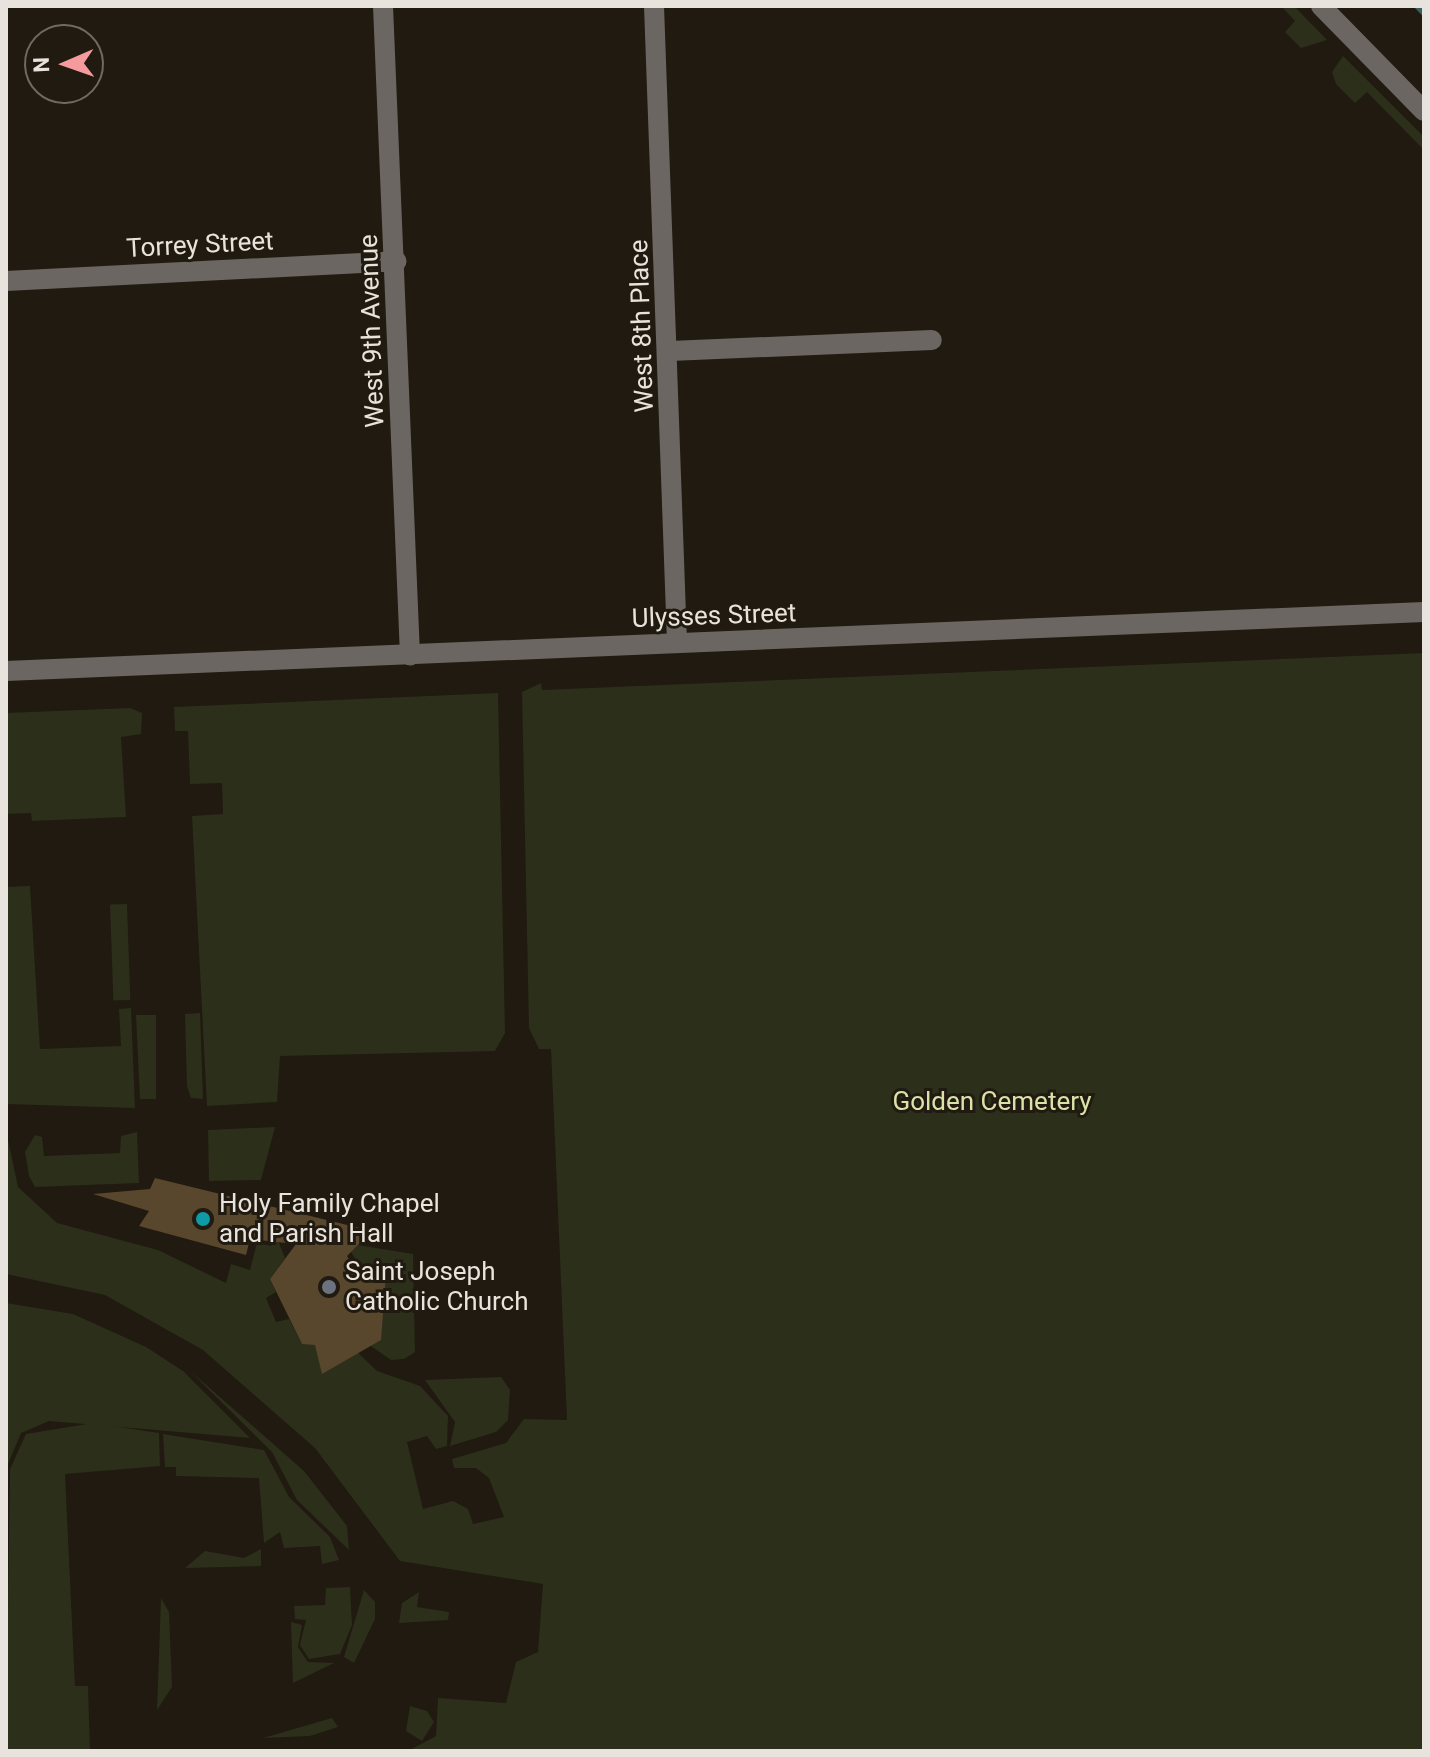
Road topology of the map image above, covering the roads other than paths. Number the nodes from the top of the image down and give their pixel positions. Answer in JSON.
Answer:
{"nodes":[{"id":1,"x":383,"y":6,"type":"edge"},
{"id":2,"x":654,"y":6,"type":"edge"},
{"id":3,"x":1321,"y":6,"type":"edge"},
{"id":4,"x":1424,"y":111,"type":"edge"},
{"id":5,"x":396,"y":261,"type":"junction"},
{"id":6,"x":6,"y":281,"type":"edge"},
{"id":7,"x":932,"y":340,"type":"dead end"},
{"id":8,"x":670,"y":351,"type":"junction"},
{"id":9,"x":1424,"y":612,"type":"edge"},
{"id":10,"x":677,"y":643,"type":"junction"},
{"id":11,"x":410,"y":655,"type":"junction"},
{"id":12,"x":6,"y":671,"type":"edge"}],
"edges":[{"from":1,"to":5,"type":"street","name":"West 9th Avenue"},
{"from":2,"to":8,"type":"street","name":"West 8th Place"},
{"from":3,"to":4,"type":"street"},
{"from":5,"to":6,"type":"street","name":"Torrey Street"},
{"from":5,"to":11,"type":"street","name":"West 9th Avenue"},
{"from":7,"to":8,"type":"street"},
{"from":8,"to":10,"type":"street","name":"West 8th Place"},
{"from":9,"to":10,"type":"street","name":"Ulysses Street"},
{"from":10,"to":11,"type":"street","name":"Ulysses Street"},
{"from":11,"to":12,"type":"street","name":"Ulysses Street"}]}
